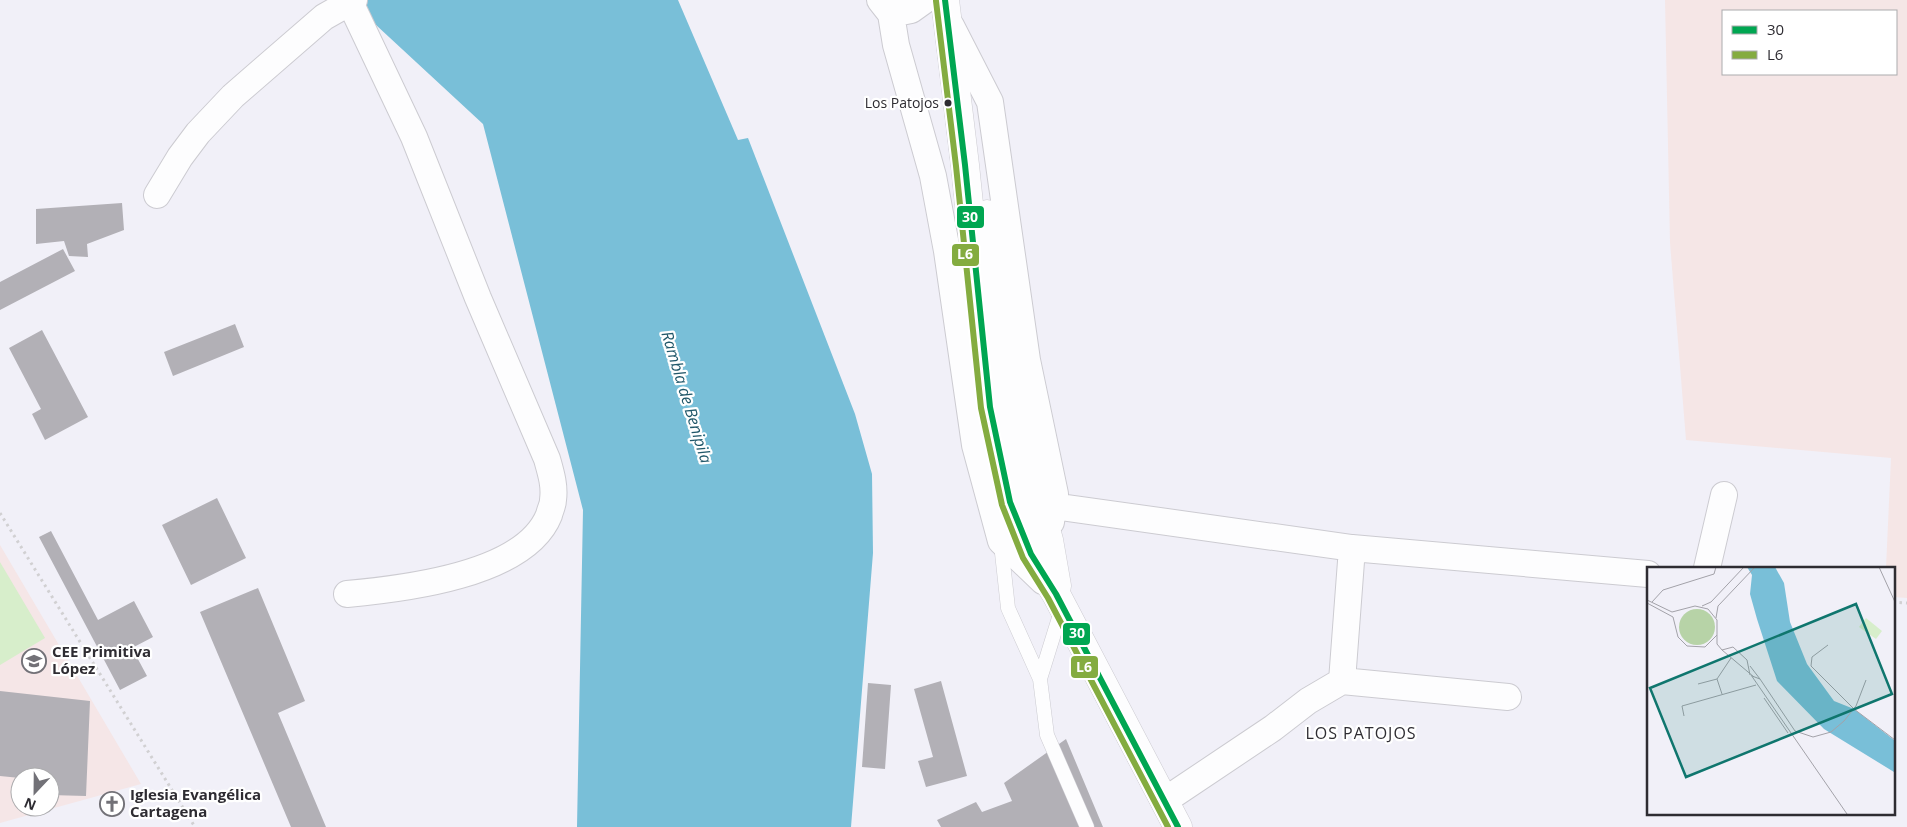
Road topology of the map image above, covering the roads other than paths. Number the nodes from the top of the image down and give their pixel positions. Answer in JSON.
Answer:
{"nodes":[{"id":1,"x":351,"y":1,"type":"edge"},
{"id":2,"x":885,"y":7,"type":"edge"},
{"id":3,"x":942,"y":8,"type":"edge"},
{"id":4,"x":157,"y":195,"type":"dead end"},
{"id":5,"x":1724,"y":495,"type":"dead end"},
{"id":6,"x":1053,"y":506,"type":"junction"},
{"id":7,"x":1049,"y":540,"type":"junction"},
{"id":8,"x":1001,"y":541,"type":"junction"},
{"id":9,"x":1352,"y":548,"type":"junction"},
{"id":10,"x":1707,"y":567,"type":"edge"},
{"id":11,"x":1647,"y":574,"type":"edge"},
{"id":12,"x":347,"y":594,"type":"dead end"},
{"id":13,"x":1060,"y":601,"type":"junction"},
{"id":14,"x":1040,"y":679,"type":"junction"},
{"id":15,"x":1342,"y":681,"type":"junction"},
{"id":16,"x":1508,"y":697,"type":"dead end"},
{"id":17,"x":1164,"y":800,"type":"junction"},
{"id":18,"x":1087,"y":827,"type":"edge"},
{"id":19,"x":1178,"y":827,"type":"edge"}],
"edges":[{"from":1,"to":4,"type":"street"},
{"from":1,"to":12,"type":"street"},
{"from":2,"to":3,"type":"street"},
{"from":2,"to":8,"type":"street"},
{"from":3,"to":6,"type":"street"},
{"from":3,"to":7,"type":"main road"},
{"from":3,"to":13,"type":"main road"},
{"from":5,"to":10,"type":"street"},
{"from":6,"to":7,"type":"street"},
{"from":6,"to":9,"type":"street"},
{"from":7,"to":13,"type":"main road"},
{"from":8,"to":13,"type":"street"},
{"from":8,"to":14,"type":"lane"},
{"from":9,"to":11,"type":"street"},
{"from":9,"to":15,"type":"street"},
{"from":13,"to":14,"type":"lane"},
{"from":13,"to":17,"type":"main road"},
{"from":14,"to":18,"type":"lane"},
{"from":15,"to":16,"type":"street"},
{"from":15,"to":17,"type":"street"},
{"from":17,"to":19,"type":"main road"}]}
